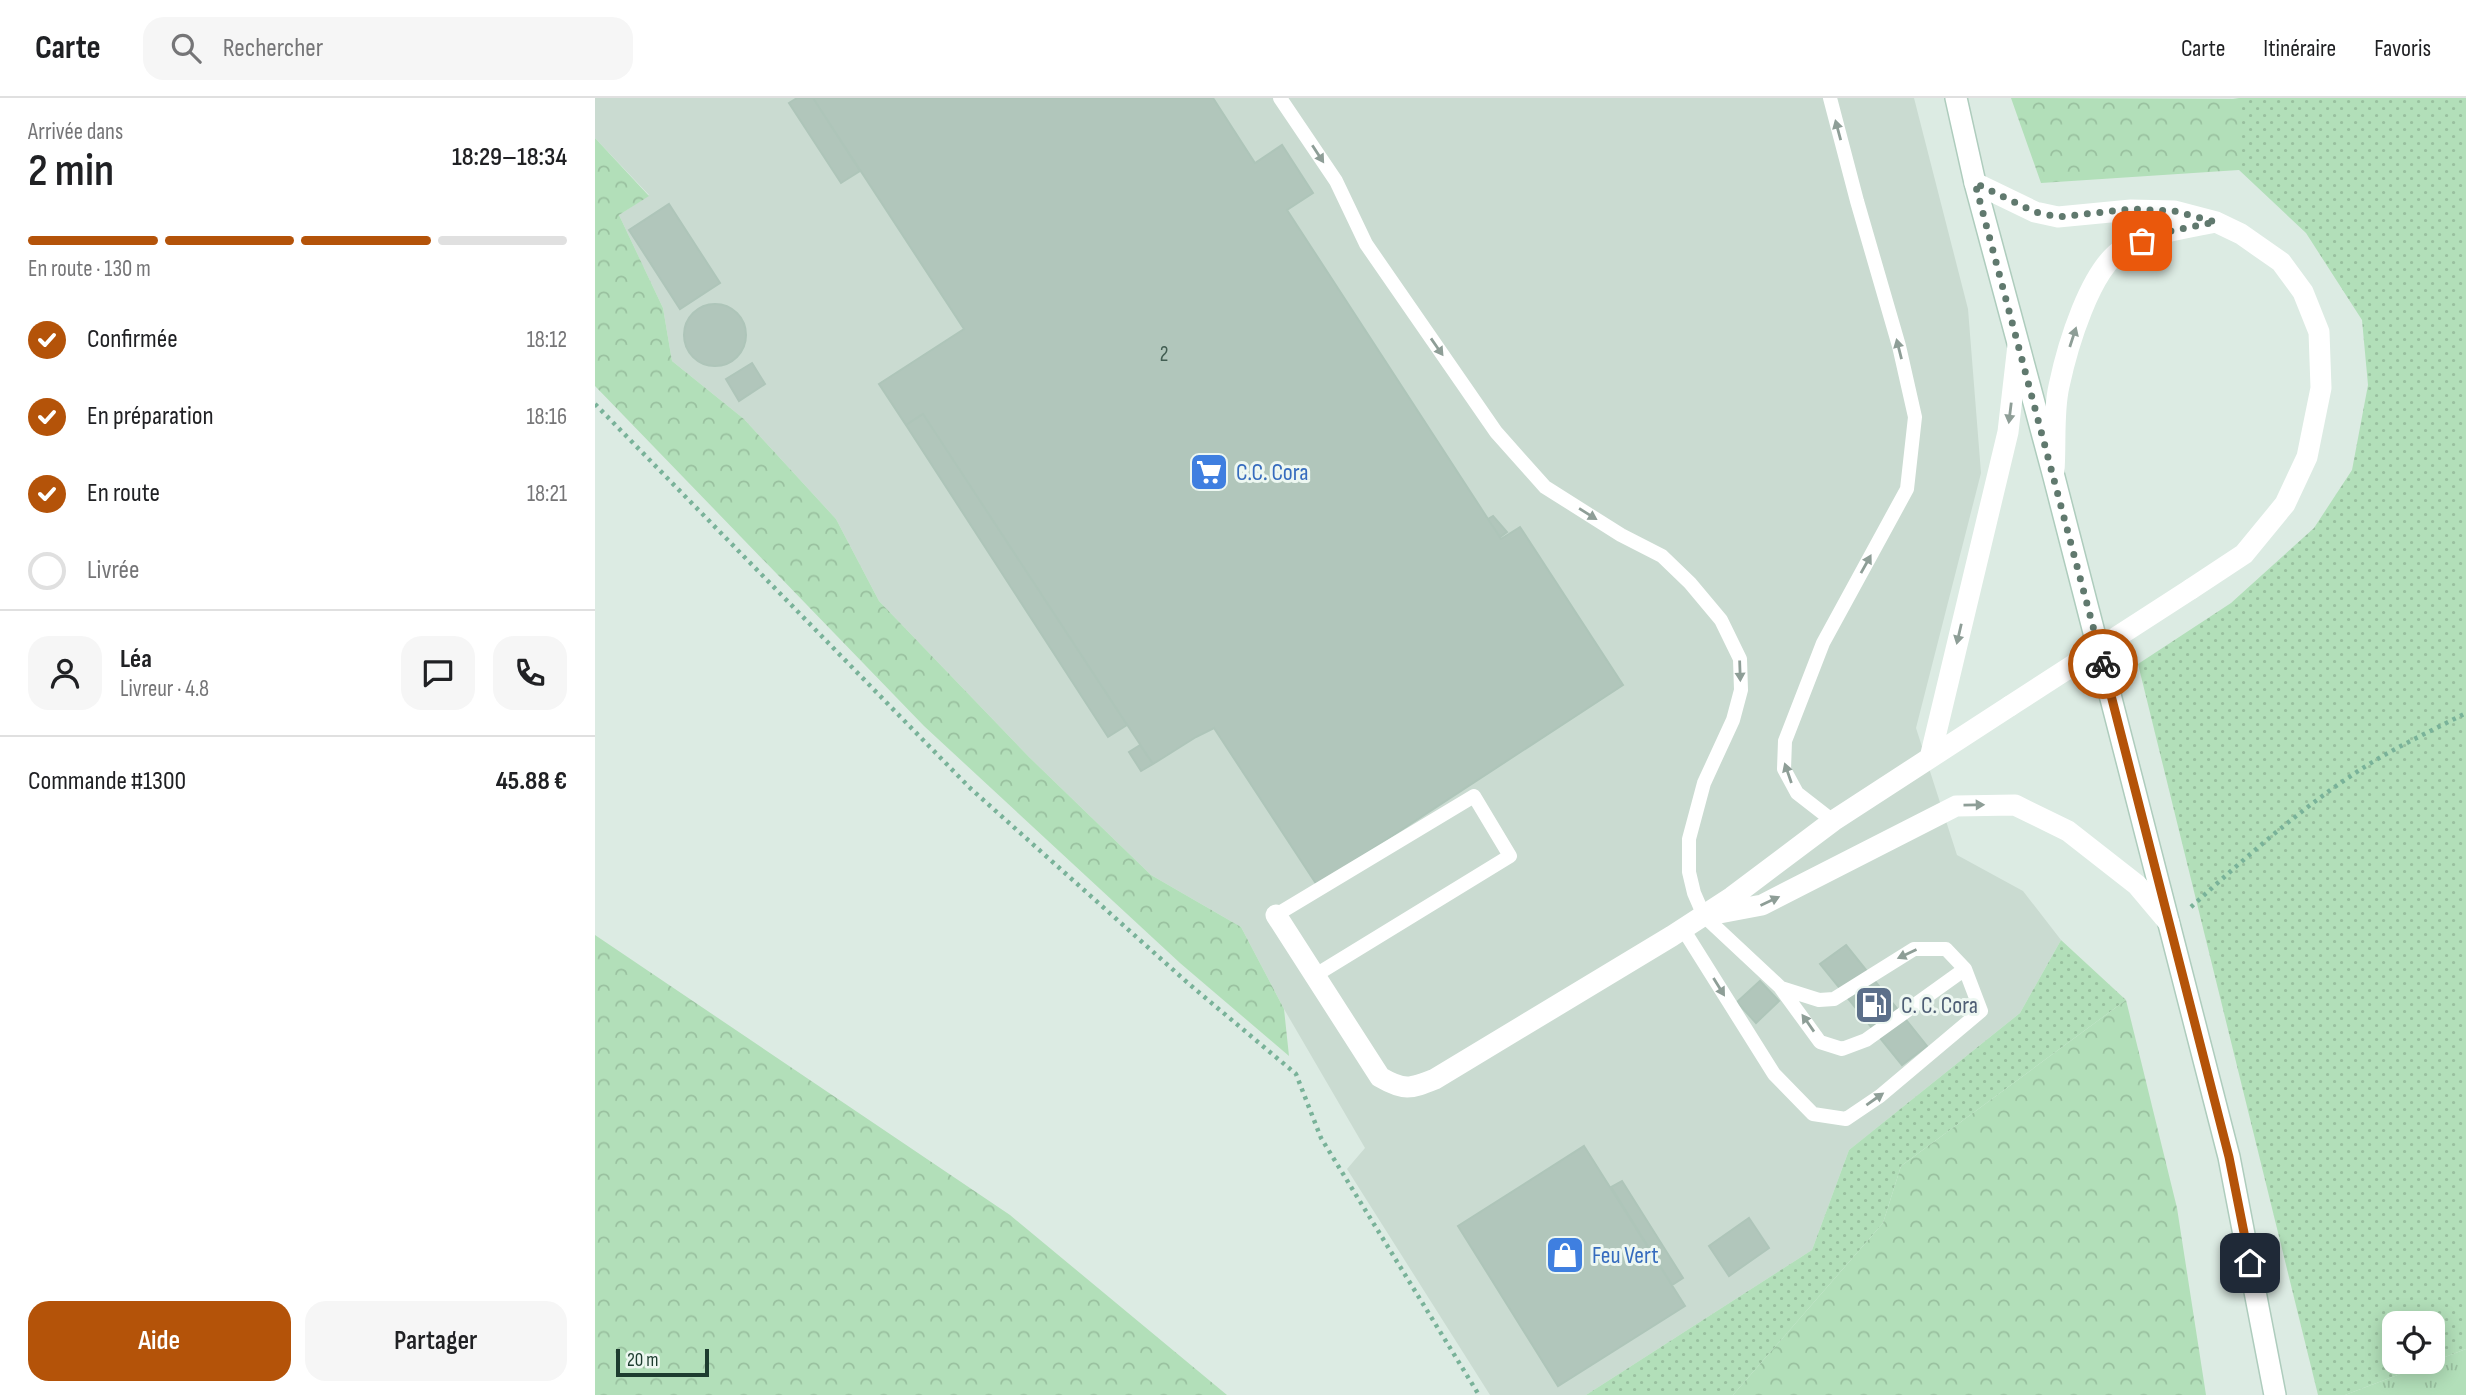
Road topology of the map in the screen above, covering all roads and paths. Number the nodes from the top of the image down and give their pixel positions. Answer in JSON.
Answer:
{"nodes":[{"id":1,"x":1280,"y":98,"type":"edge"},
{"id":2,"x":1830,"y":98,"type":"edge"},
{"id":3,"x":1955,"y":98,"type":"edge"},
{"id":4,"x":1975,"y":183,"type":"junction"},
{"id":5,"x":2216,"y":222,"type":"junction"},
{"id":6,"x":2018,"y":345,"type":"junction"},
{"id":7,"x":595,"y":404,"type":"edge"},
{"id":8,"x":2054,"y":477,"type":"junction"},
{"id":9,"x":2466,"y":713,"type":"edge"},
{"id":10,"x":1930,"y":758,"type":"junction"},
{"id":11,"x":1833,"y":821,"type":"junction"},
{"id":12,"x":2188,"y":910,"type":"dead end"},
{"id":13,"x":1276,"y":915,"type":"joint"},
{"id":14,"x":1704,"y":916,"type":"junction"},
{"id":15,"x":2169,"y":923,"type":"junction"},
{"id":16,"x":1683,"y":929,"type":"junction"},
{"id":17,"x":1965,"y":969,"type":"junction"},
{"id":18,"x":1314,"y":976,"type":"junction"},
{"id":19,"x":1780,"y":988,"type":"junction"},
{"id":20,"x":1479,"y":1395,"type":"edge"},
{"id":21,"x":2275,"y":1395,"type":"edge"}],
"edges":[{"from":1,"to":14,"type":"lane","one_way":true},
{"from":11,"to":2,"type":"lane","one_way":true},
{"from":3,"to":4,"type":"street"},
{"from":4,"to":5,"type":"street"},
{"from":4,"to":6,"type":"street"},
{"from":8,"to":5,"type":"street","one_way":true},
{"from":5,"to":10,"type":"street","bridge":true},
{"from":6,"to":8,"type":"street"},
{"from":6,"to":10,"type":"street","one_way":true},
{"from":7,"to":20,"type":"path"},
{"from":8,"to":15,"type":"street"},
{"from":9,"to":12,"type":"path"},
{"from":10,"to":11,"type":"street"},
{"from":11,"to":14,"type":"street"},
{"from":13,"to":18,"type":"street"},
{"from":13,"to":18,"type":"lane"},
{"from":14,"to":15,"type":"street","one_way":true},
{"from":14,"to":16,"type":"street"},
{"from":14,"to":19,"type":"lane"},
{"from":15,"to":21,"type":"street"},
{"from":16,"to":17,"type":"lane","one_way":true},
{"from":16,"to":18,"type":"street"},
{"from":17,"to":19,"type":"lane","one_way":true},
{"from":17,"to":19,"type":"lane","one_way":true}]}
